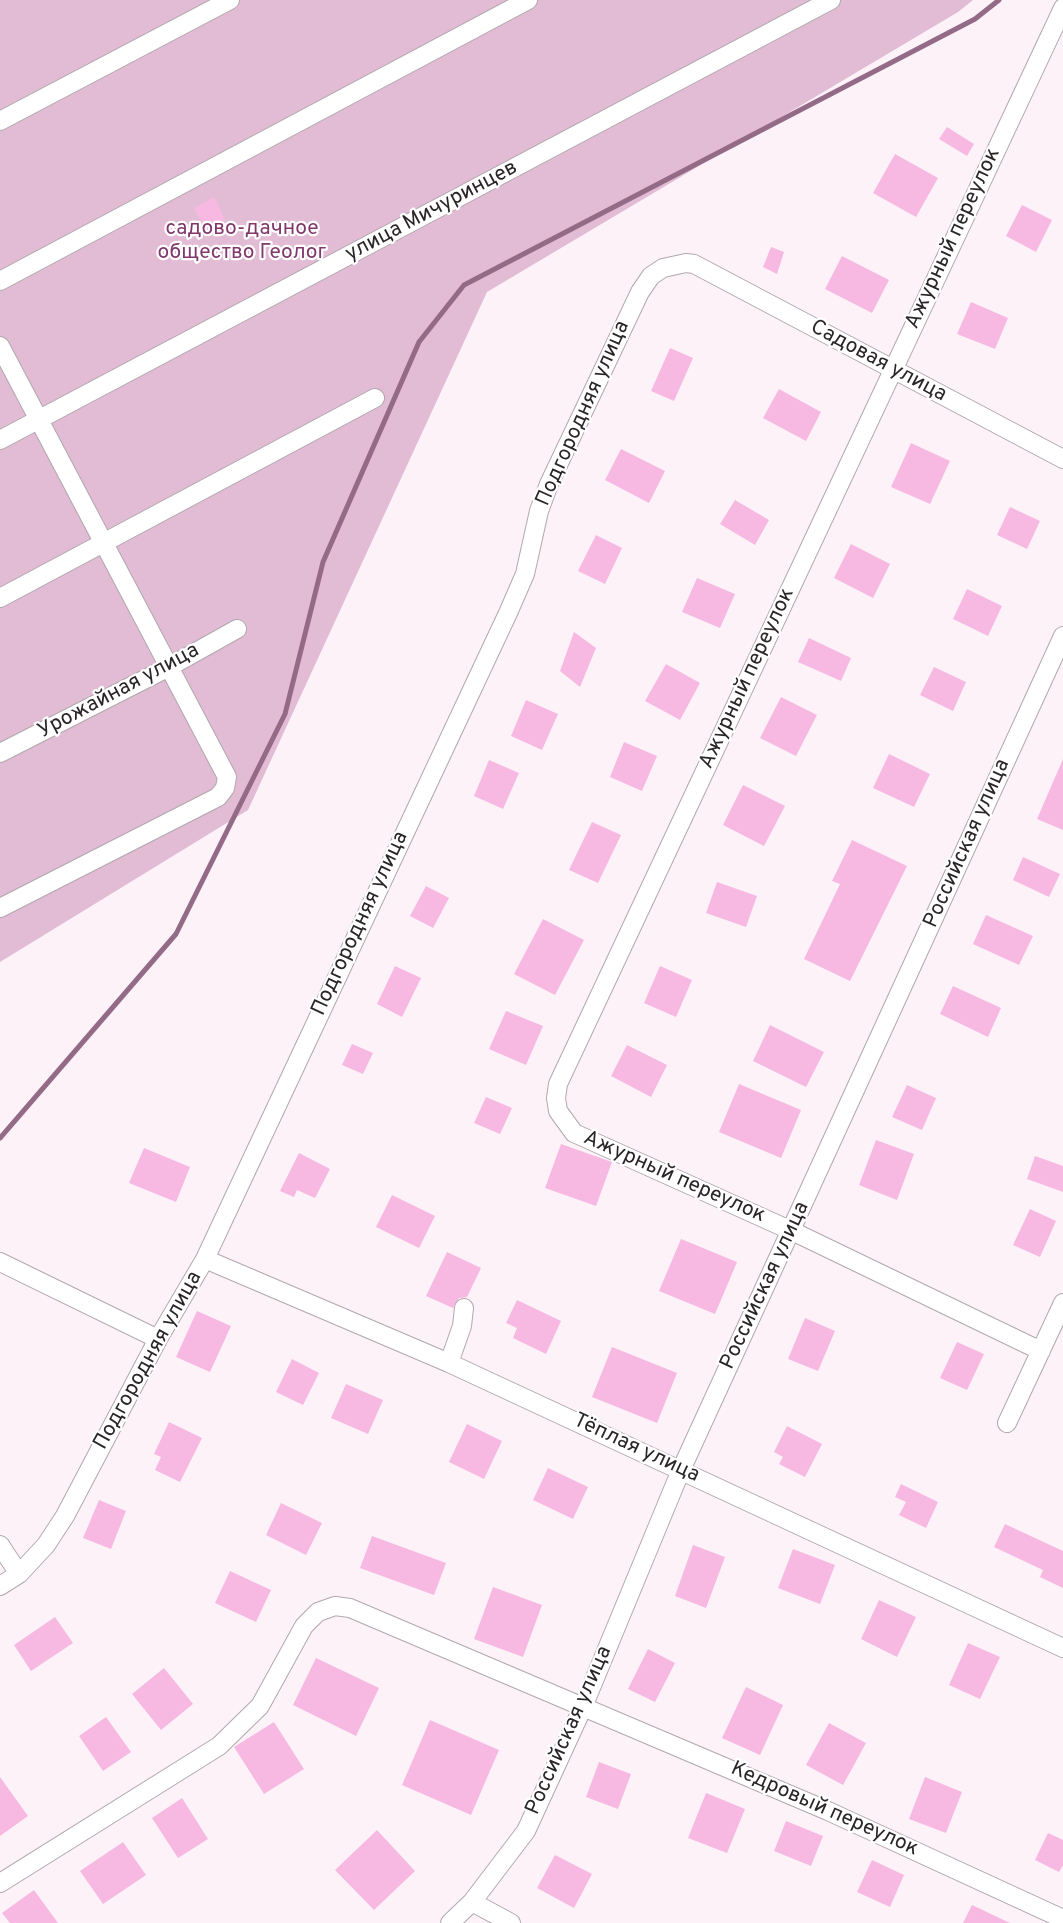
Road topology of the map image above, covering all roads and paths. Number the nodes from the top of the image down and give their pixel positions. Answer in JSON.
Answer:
{"nodes":[{"id":1,"x":230,"y":0,"type":"edge"},
{"id":2,"x":528,"y":0,"type":"edge"},
{"id":3,"x":831,"y":0,"type":"edge"},
{"id":4,"x":1063,"y":8,"type":"edge"},
{"id":5,"x":0,"y":121,"type":"edge"},
{"id":6,"x":694,"y":264,"type":"joint"},
{"id":7,"x":0,"y":281,"type":"edge"},
{"id":8,"x":0,"y":346,"type":"edge"},
{"id":9,"x":892,"y":370,"type":"junction"},
{"id":10,"x":375,"y":398,"type":"dead end"},
{"id":11,"x":37,"y":420,"type":"junction"},
{"id":12,"x":0,"y":440,"type":"edge"},
{"id":13,"x":1063,"y":459,"type":"edge"},
{"id":14,"x":105,"y":544,"type":"junction"},
{"id":15,"x":0,"y":598,"type":"edge"},
{"id":16,"x":237,"y":629,"type":"dead end"},
{"id":17,"x":1063,"y":636,"type":"edge"},
{"id":18,"x":169,"y":667,"type":"junction"},
{"id":19,"x":0,"y":753,"type":"edge"},
{"id":20,"x":0,"y":908,"type":"edge"},
{"id":21,"x":792,"y":1231,"type":"junction"},
{"id":22,"x":205,"y":1259,"type":"junction"},
{"id":23,"x":0,"y":1262,"type":"edge"},
{"id":24,"x":1063,"y":1304,"type":"edge"},
{"id":25,"x":464,"y":1308,"type":"dead end"},
{"id":26,"x":158,"y":1339,"type":"junction"},
{"id":27,"x":1041,"y":1351,"type":"junction"},
{"id":28,"x":449,"y":1363,"type":"junction"},
{"id":29,"x":1007,"y":1423,"type":"dead end"},
{"id":30,"x":681,"y":1470,"type":"junction"},
{"id":31,"x":0,"y":1545,"type":"edge"},
{"id":32,"x":19,"y":1574,"type":"junction"},
{"id":33,"x":0,"y":1586,"type":"edge"},
{"id":34,"x":1063,"y":1648,"type":"edge"},
{"id":35,"x":583,"y":1707,"type":"junction"},
{"id":36,"x":0,"y":1883,"type":"edge"},
{"id":37,"x":472,"y":1902,"type":"junction"},
{"id":38,"x":1063,"y":1919,"type":"edge"},
{"id":39,"x":450,"y":1923,"type":"edge"},
{"id":40,"x":511,"y":1923,"type":"edge"}],
"edges":[{"from":1,"to":5,"type":"street"},
{"from":2,"to":7,"type":"street"},
{"from":3,"to":11,"type":"street","name":"улица Мичуринцев"},
{"from":4,"to":9,"type":"street","name":"Ажурный переулок"},
{"from":6,"to":9,"type":"street","name":"Садовая улица"},
{"from":6,"to":22,"type":"street","name":"Подгородняя улица"},
{"from":8,"to":11,"type":"street"},
{"from":9,"to":13,"type":"street","name":"Садовая улица"},
{"from":9,"to":21,"type":"street","name":"Ажурный переулок"},
{"from":10,"to":14,"type":"street"},
{"from":11,"to":12,"type":"street","name":"улица Мичуринцев"},
{"from":11,"to":14,"type":"street"},
{"from":14,"to":15,"type":"street"},
{"from":14,"to":18,"type":"street"},
{"from":16,"to":18,"type":"street","name":"Урожайная улица"},
{"from":17,"to":21,"type":"street","name":"Российская улица"},
{"from":18,"to":19,"type":"street","name":"Урожайная улица"},
{"from":18,"to":20,"type":"street"},
{"from":21,"to":27,"type":"street"},
{"from":21,"to":30,"type":"street","name":"Российская улица"},
{"from":22,"to":26,"type":"street","name":"Подгородняя улица"},
{"from":22,"to":28,"type":"street","name":"Тёплая улица"},
{"from":23,"to":26,"type":"street"},
{"from":24,"to":27,"type":"street"},
{"from":25,"to":28,"type":"street"},
{"from":26,"to":32,"type":"street","name":"Подгородняя улица"},
{"from":27,"to":29,"type":"street"},
{"from":28,"to":30,"type":"street","name":"Тёплая улица"},
{"from":30,"to":34,"type":"street","name":"Тёплая улица"},
{"from":30,"to":35,"type":"street","name":"Российская улица"},
{"from":31,"to":32,"type":"street"},
{"from":32,"to":33,"type":"street","name":"Подгородняя улица"},
{"from":35,"to":36,"type":"street","name":"Кедровый переулок"},
{"from":35,"to":37,"type":"street","name":"Российская улица"},
{"from":35,"to":38,"type":"street","name":"Кедровый переулок"},
{"from":37,"to":39,"type":"street","name":"Российская улица"},
{"from":37,"to":40,"type":"street"}]}
